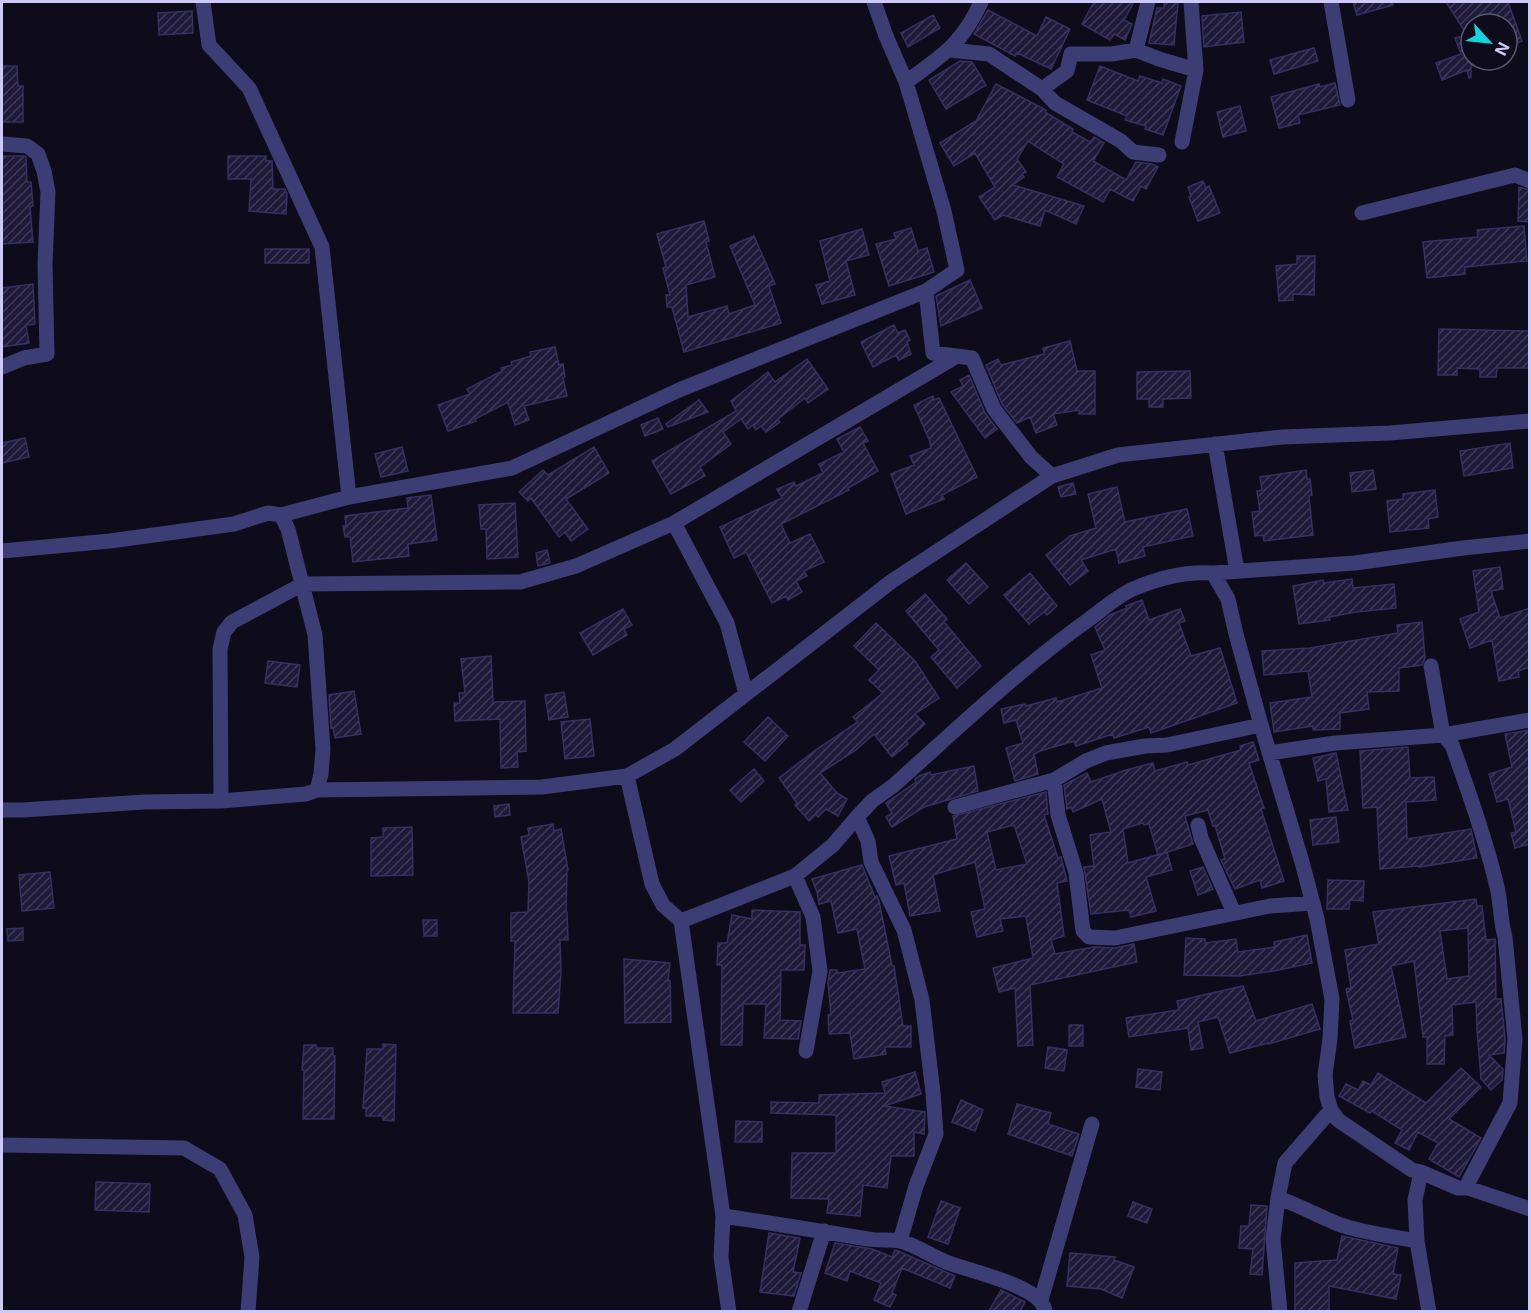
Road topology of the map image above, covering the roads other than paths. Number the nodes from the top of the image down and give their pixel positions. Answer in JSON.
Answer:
{"nodes":[{"id":1,"x":203,"y":2,"type":"edge"},
{"id":2,"x":874,"y":2,"type":"edge"},
{"id":3,"x":981,"y":2,"type":"edge"},
{"id":4,"x":1148,"y":2,"type":"edge"},
{"id":5,"x":1191,"y":2,"type":"edge"},
{"id":6,"x":1331,"y":2,"type":"edge"},
{"id":7,"x":950,"y":50,"type":"junction"},
{"id":8,"x":1136,"y":50,"type":"junction"},
{"id":9,"x":1196,"y":70,"type":"junction"},
{"id":10,"x":906,"y":82,"type":"junction"},
{"id":11,"x":1042,"y":89,"type":"junction"},
{"id":12,"x":1348,"y":100,"type":"dead end"},
{"id":13,"x":1182,"y":142,"type":"dead end"},
{"id":14,"x":2,"y":144,"type":"edge"},
{"id":15,"x":1159,"y":155,"type":"dead end"},
{"id":16,"x":1530,"y":181,"type":"edge"},
{"id":17,"x":1362,"y":213,"type":"dead end"},
{"id":18,"x":926,"y":291,"type":"junction"},
{"id":19,"x":957,"y":356,"type":"junction"},
{"id":20,"x":2,"y":367,"type":"edge"},
{"id":21,"x":1529,"y":426,"type":"edge"},
{"id":22,"x":1215,"y":444,"type":"junction"},
{"id":23,"x":1052,"y":476,"type":"junction"},
{"id":24,"x":349,"y":497,"type":"junction"},
{"id":25,"x":282,"y":515,"type":"junction"},
{"id":26,"x":674,"y":523,"type":"junction"},
{"id":27,"x":1530,"y":541,"type":"edge"},
{"id":28,"x":2,"y":551,"type":"edge"},
{"id":29,"x":1238,"y":571,"type":"junction"},
{"id":30,"x":1213,"y":573,"type":"junction"},
{"id":31,"x":303,"y":584,"type":"junction"},
{"id":32,"x":1431,"y":666,"type":"dead end"},
{"id":33,"x":746,"y":694,"type":"junction"},
{"id":34,"x":1530,"y":720,"type":"edge"},
{"id":35,"x":1261,"y":726,"type":"junction"},
{"id":36,"x":1443,"y":735,"type":"junction"},
{"id":37,"x":1269,"y":753,"type":"junction"},
{"id":38,"x":627,"y":776,"type":"junction"},
{"id":39,"x":1054,"y":780,"type":"junction"},
{"id":40,"x":317,"y":790,"type":"junction"},
{"id":41,"x":221,"y":801,"type":"junction"},
{"id":42,"x":955,"y":807,"type":"dead end"},
{"id":43,"x":2,"y":810,"type":"edge"},
{"id":44,"x":857,"y":817,"type":"junction"},
{"id":45,"x":1198,"y":825,"type":"dead end"},
{"id":46,"x":795,"y":876,"type":"junction"},
{"id":47,"x":1313,"y":903,"type":"junction"},
{"id":48,"x":1234,"y":913,"type":"junction"},
{"id":49,"x":681,"y":921,"type":"junction"},
{"id":50,"x":806,"y":1051,"type":"dead end"},
{"id":51,"x":1331,"y":1110,"type":"junction"},
{"id":52,"x":1092,"y":1124,"type":"dead end"},
{"id":53,"x":2,"y":1145,"type":"edge"},
{"id":54,"x":1421,"y":1172,"type":"junction"},
{"id":55,"x":1468,"y":1188,"type":"junction"},
{"id":56,"x":1278,"y":1198,"type":"junction"},
{"id":57,"x":1530,"y":1209,"type":"edge"},
{"id":58,"x":723,"y":1216,"type":"junction"},
{"id":59,"x":824,"y":1231,"type":"junction"},
{"id":60,"x":900,"y":1241,"type":"junction"},
{"id":61,"x":1417,"y":1241,"type":"junction"},
{"id":62,"x":1043,"y":1306,"type":"edge"},
{"id":63,"x":248,"y":1311,"type":"edge"},
{"id":64,"x":729,"y":1311,"type":"edge"},
{"id":65,"x":799,"y":1311,"type":"edge"},
{"id":66,"x":1280,"y":1311,"type":"edge"},
{"id":67,"x":1429,"y":1311,"type":"edge"}],
"edges":[{"from":1,"to":24,"type":"street"},
{"from":2,"to":10,"type":"street"},
{"from":3,"to":7,"type":"street"},
{"from":4,"to":8,"type":"street"},
{"from":5,"to":9,"type":"street"},
{"from":6,"to":12,"type":"street"},
{"from":7,"to":10,"type":"street"},
{"from":7,"to":11,"type":"street"},
{"from":8,"to":9,"type":"street"},
{"from":8,"to":11,"type":"street"},
{"from":9,"to":13,"type":"street"},
{"from":10,"to":18,"type":"street"},
{"from":11,"to":15,"type":"street"},
{"from":14,"to":20,"type":"street"},
{"from":16,"to":17,"type":"street"},
{"from":18,"to":19,"type":"street"},
{"from":18,"to":24,"type":"street"},
{"from":19,"to":23,"type":"street"},
{"from":19,"to":26,"type":"street"},
{"from":21,"to":22,"type":"street"},
{"from":22,"to":23,"type":"street"},
{"from":22,"to":29,"type":"street"},
{"from":23,"to":33,"type":"street"},
{"from":24,"to":25,"type":"street"},
{"from":25,"to":28,"type":"street"},
{"from":25,"to":31,"type":"street"},
{"from":26,"to":31,"type":"street"},
{"from":26,"to":33,"type":"street"},
{"from":27,"to":29,"type":"street"},
{"from":29,"to":30,"type":"street"},
{"from":30,"to":35,"type":"street"},
{"from":30,"to":44,"type":"street"},
{"from":31,"to":40,"type":"street"},
{"from":31,"to":41,"type":"street"},
{"from":32,"to":36,"type":"street"},
{"from":33,"to":38,"type":"street"},
{"from":34,"to":36,"type":"street"},
{"from":35,"to":37,"type":"street"},
{"from":35,"to":39,"type":"street"},
{"from":36,"to":37,"type":"street"},
{"from":36,"to":55,"type":"street"},
{"from":37,"to":47,"type":"street"},
{"from":38,"to":40,"type":"street"},
{"from":38,"to":49,"type":"street"},
{"from":39,"to":42,"type":"street"},
{"from":39,"to":48,"type":"street"},
{"from":40,"to":41,"type":"street"},
{"from":41,"to":43,"type":"street"},
{"from":44,"to":46,"type":"street"},
{"from":44,"to":60,"type":"street"},
{"from":45,"to":48,"type":"street"},
{"from":46,"to":49,"type":"street"},
{"from":46,"to":50,"type":"street"},
{"from":47,"to":48,"type":"street"},
{"from":47,"to":51,"type":"street"},
{"from":49,"to":58,"type":"street"},
{"from":51,"to":54,"type":"street"},
{"from":51,"to":56,"type":"street"},
{"from":52,"to":62,"type":"street"},
{"from":53,"to":63,"type":"street"},
{"from":54,"to":55,"type":"street"},
{"from":54,"to":61,"type":"street"},
{"from":55,"to":57,"type":"street"},
{"from":56,"to":61,"type":"street"},
{"from":56,"to":66,"type":"street"},
{"from":58,"to":59,"type":"street"},
{"from":58,"to":64,"type":"street"},
{"from":59,"to":60,"type":"street"},
{"from":59,"to":65,"type":"street"},
{"from":60,"to":62,"type":"street"},
{"from":61,"to":67,"type":"street"}]}
